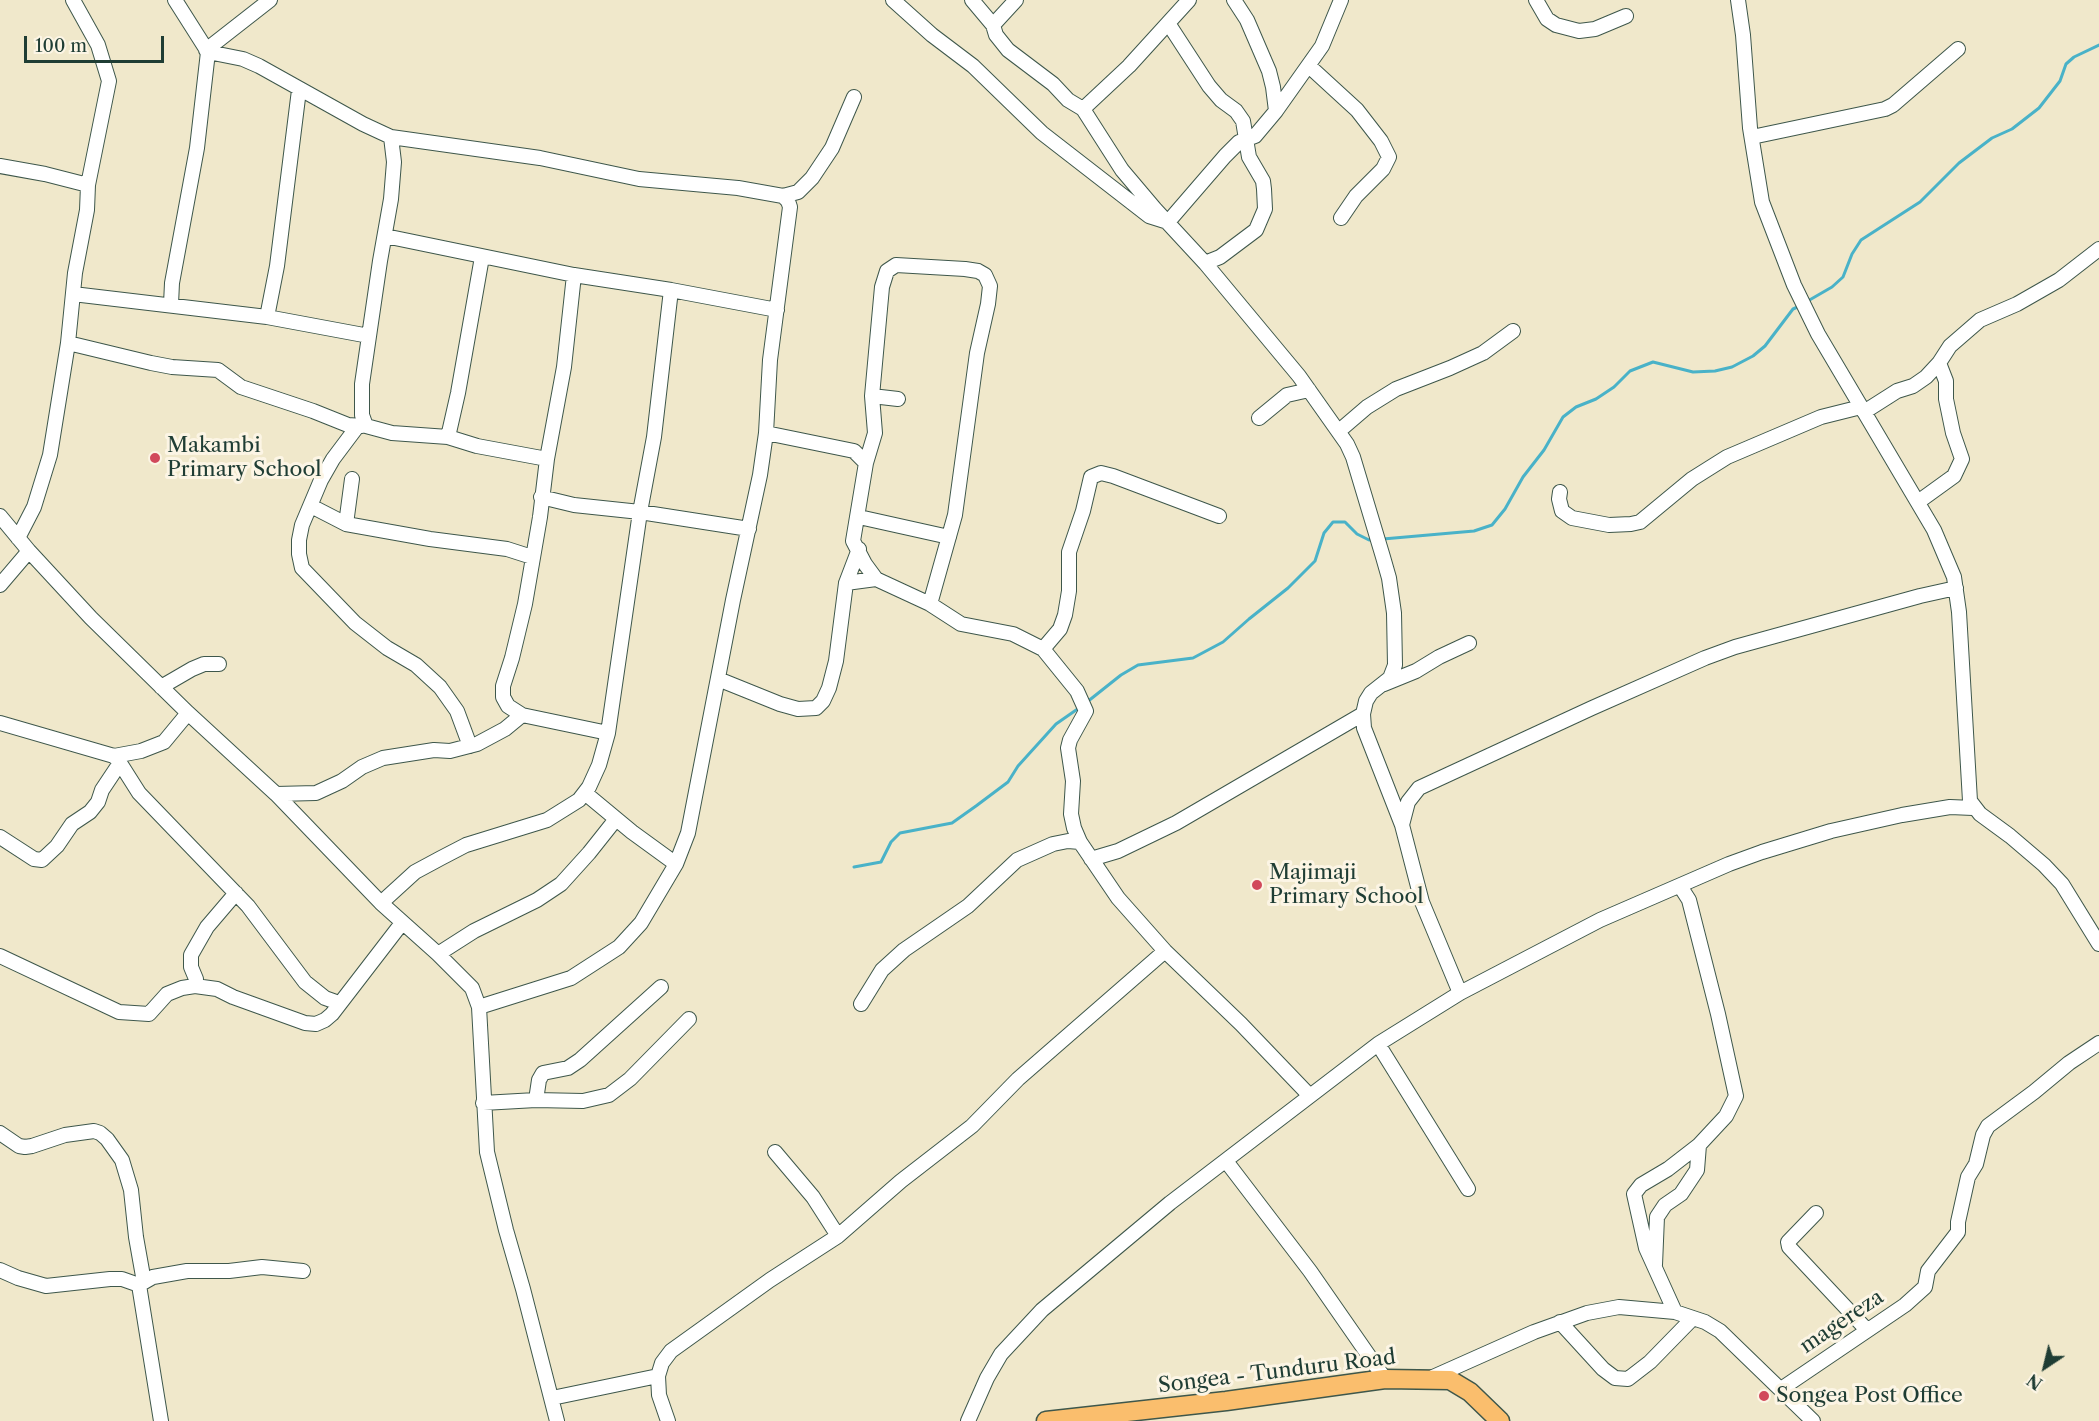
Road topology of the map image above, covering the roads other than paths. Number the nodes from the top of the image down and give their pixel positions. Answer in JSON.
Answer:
{"nodes":[{"id":1,"x":73,"y":0,"type":"edge"},
{"id":2,"x":176,"y":0,"type":"edge"},
{"id":3,"x":270,"y":0,"type":"edge"},
{"id":4,"x":972,"y":0,"type":"edge"},
{"id":5,"x":1016,"y":0,"type":"edge"},
{"id":6,"x":1189,"y":0,"type":"edge"},
{"id":7,"x":1234,"y":0,"type":"edge"},
{"id":8,"x":1341,"y":0,"type":"edge"},
{"id":9,"x":1536,"y":0,"type":"edge"},
{"id":10,"x":1738,"y":0,"type":"edge"},
{"id":11,"x":902,"y":3,"type":"edge"},
{"id":12,"x":1626,"y":16,"type":"dead end"},
{"id":13,"x":1167,"y":23,"type":"junction"},
{"id":14,"x":993,"y":25,"type":"junction"},
{"id":15,"x":1958,"y":49,"type":"dead end"},
{"id":16,"x":207,"y":51,"type":"junction"},
{"id":17,"x":1309,"y":66,"type":"junction"},
{"id":18,"x":299,"y":90,"type":"junction"},
{"id":19,"x":854,"y":97,"type":"dead end"},
{"id":20,"x":1083,"y":109,"type":"junction"},
{"id":21,"x":1276,"y":111,"type":"junction"},
{"id":22,"x":1752,"y":136,"type":"junction"},
{"id":23,"x":391,"y":137,"type":"junction"},
{"id":24,"x":1246,"y":140,"type":"junction"},
{"id":25,"x":0,"y":166,"type":"edge"},
{"id":26,"x":88,"y":185,"type":"junction"},
{"id":27,"x":783,"y":196,"type":"junction"},
{"id":28,"x":1341,"y":218,"type":"dead end"},
{"id":29,"x":1168,"y":222,"type":"junction"},
{"id":30,"x":385,"y":236,"type":"junction"},
{"id":31,"x":2099,"y":249,"type":"edge"},
{"id":32,"x":482,"y":257,"type":"junction"},
{"id":33,"x":1205,"y":263,"type":"junction"},
{"id":34,"x":574,"y":275,"type":"junction"},
{"id":35,"x":671,"y":290,"type":"junction"},
{"id":36,"x":73,"y":294,"type":"junction"},
{"id":37,"x":171,"y":304,"type":"junction"},
{"id":38,"x":777,"y":310,"type":"junction"},
{"id":39,"x":267,"y":317,"type":"junction"},
{"id":40,"x":1513,"y":331,"type":"dead end"},
{"id":41,"x":369,"y":336,"type":"junction"},
{"id":42,"x":68,"y":343,"type":"junction"},
{"id":43,"x":1939,"y":363,"type":"junction"},
{"id":44,"x":1926,"y":376,"type":"junction"},
{"id":45,"x":1946,"y":381,"type":"junction"},
{"id":46,"x":1309,"y":390,"type":"junction"},
{"id":47,"x":872,"y":396,"type":"junction"},
{"id":48,"x":898,"y":399,"type":"dead end"},
{"id":49,"x":1863,"y":410,"type":"junction"},
{"id":50,"x":1259,"y":418,"type":"dead end"},
{"id":51,"x":361,"y":427,"type":"junction"},
{"id":52,"x":1339,"y":431,"type":"junction"},
{"id":53,"x":766,"y":433,"type":"junction"},
{"id":54,"x":875,"y":433,"type":"junction"},
{"id":55,"x":448,"y":437,"type":"junction"},
{"id":56,"x":854,"y":451,"type":"junction"},
{"id":57,"x":547,"y":459,"type":"junction"},
{"id":58,"x":866,"y":463,"type":"junction"},
{"id":59,"x":352,"y":479,"type":"dead end"},
{"id":60,"x":1560,"y":492,"type":"dead end"},
{"id":61,"x":541,"y":497,"type":"junction"},
{"id":62,"x":1918,"y":502,"type":"junction"},
{"id":63,"x":311,"y":506,"type":"junction"},
{"id":64,"x":640,"y":512,"type":"junction"},
{"id":65,"x":0,"y":516,"type":"edge"},
{"id":66,"x":1219,"y":516,"type":"dead end"},
{"id":67,"x":859,"y":518,"type":"junction"},
{"id":68,"x":346,"y":524,"type":"junction"},
{"id":69,"x":749,"y":528,"type":"junction"},
{"id":70,"x":949,"y":537,"type":"junction"},
{"id":71,"x":18,"y":538,"type":"junction"},
{"id":72,"x":859,"y":549,"type":"junction"},
{"id":73,"x":29,"y":551,"type":"junction"},
{"id":74,"x":532,"y":557,"type":"junction"},
{"id":75,"x":876,"y":579,"type":"junction"},
{"id":76,"x":846,"y":583,"type":"junction"},
{"id":77,"x":0,"y":585,"type":"edge"},
{"id":78,"x":1956,"y":588,"type":"junction"},
{"id":79,"x":930,"y":604,"type":"junction"},
{"id":80,"x":1469,"y":643,"type":"dead end"},
{"id":81,"x":1043,"y":649,"type":"junction"},
{"id":82,"x":219,"y":664,"type":"dead end"},
{"id":83,"x":718,"y":679,"type":"junction"},
{"id":84,"x":1384,"y":684,"type":"junction"},
{"id":85,"x":161,"y":687,"type":"junction"},
{"id":86,"x":188,"y":713,"type":"junction"},
{"id":87,"x":1363,"y":714,"type":"junction"},
{"id":88,"x":522,"y":715,"type":"junction"},
{"id":89,"x":0,"y":723,"type":"edge"},
{"id":90,"x":608,"y":733,"type":"junction"},
{"id":91,"x":470,"y":746,"type":"junction"},
{"id":92,"x":117,"y":760,"type":"junction"},
{"id":93,"x":585,"y":793,"type":"junction"},
{"id":94,"x":276,"y":794,"type":"junction"},
{"id":95,"x":1973,"y":808,"type":"junction"},
{"id":96,"x":616,"y":819,"type":"junction"},
{"id":97,"x":1402,"y":825,"type":"junction"},
{"id":98,"x":0,"y":837,"type":"edge"},
{"id":99,"x":1080,"y":842,"type":"junction"},
{"id":100,"x":1091,"y":859,"type":"junction"},
{"id":101,"x":676,"y":864,"type":"junction"},
{"id":102,"x":1680,"y":886,"type":"junction"},
{"id":103,"x":236,"y":892,"type":"junction"},
{"id":104,"x":381,"y":903,"type":"junction"},
{"id":105,"x":402,"y":923,"type":"junction"},
{"id":106,"x":2099,"y":944,"type":"edge"},
{"id":107,"x":1165,"y":951,"type":"junction"},
{"id":108,"x":438,"y":954,"type":"junction"},
{"id":109,"x":0,"y":956,"type":"edge"},
{"id":110,"x":195,"y":986,"type":"junction"},
{"id":111,"x":661,"y":987,"type":"dead end"},
{"id":112,"x":1460,"y":993,"type":"junction"},
{"id":113,"x":339,"y":1003,"type":"junction"},
{"id":114,"x":861,"y":1004,"type":"dead end"},
{"id":115,"x":479,"y":1007,"type":"junction"},
{"id":116,"x":689,"y":1019,"type":"dead end"},
{"id":117,"x":2099,"y":1043,"type":"edge"},
{"id":118,"x":1378,"y":1044,"type":"junction"},
{"id":119,"x":1310,"y":1096,"type":"junction"},
{"id":120,"x":536,"y":1100,"type":"junction"},
{"id":121,"x":483,"y":1103,"type":"junction"},
{"id":122,"x":0,"y":1133,"type":"edge"},
{"id":123,"x":1699,"y":1145,"type":"junction"},
{"id":124,"x":775,"y":1152,"type":"dead end"},
{"id":125,"x":1226,"y":1161,"type":"junction"},
{"id":126,"x":1468,"y":1189,"type":"dead end"},
{"id":127,"x":1816,"y":1213,"type":"dead end"},
{"id":128,"x":838,"y":1236,"type":"junction"},
{"id":129,"x":1654,"y":1267,"type":"junction"},
{"id":130,"x":0,"y":1270,"type":"edge"},
{"id":131,"x":303,"y":1271,"type":"dead end"},
{"id":132,"x":141,"y":1283,"type":"junction"},
{"id":133,"x":1675,"y":1312,"type":"junction"},
{"id":134,"x":1692,"y":1319,"type":"junction"},
{"id":135,"x":1560,"y":1322,"type":"junction"},
{"id":136,"x":1866,"y":1329,"type":"junction"},
{"id":137,"x":658,"y":1376,"type":"junction"},
{"id":138,"x":1384,"y":1379,"type":"junction"},
{"id":139,"x":1429,"y":1380,"type":"junction"},
{"id":140,"x":1781,"y":1389,"type":"junction"},
{"id":141,"x":552,"y":1398,"type":"junction"},
{"id":142,"x":161,"y":1421,"type":"edge"},
{"id":143,"x":557,"y":1421,"type":"edge"},
{"id":144,"x":668,"y":1421,"type":"edge"},
{"id":145,"x":968,"y":1421,"type":"edge"},
{"id":146,"x":1046,"y":1421,"type":"edge"},
{"id":147,"x":1500,"y":1421,"type":"edge"},
{"id":148,"x":1813,"y":1421,"type":"edge"}],
"edges":[{"from":1,"to":26,"type":"street"},
{"from":2,"to":16,"type":"street"},
{"from":3,"to":16,"type":"street"},
{"from":4,"to":14,"type":"street"},
{"from":5,"to":14,"type":"street"},
{"from":6,"to":13,"type":"street"},
{"from":7,"to":21,"type":"street"},
{"from":8,"to":17,"type":"street"},
{"from":9,"to":12,"type":"street"},
{"from":10,"to":22,"type":"street"},
{"from":11,"to":29,"type":"street"},
{"from":13,"to":20,"type":"street"},
{"from":13,"to":24,"type":"street"},
{"from":14,"to":20,"type":"street"},
{"from":15,"to":22,"type":"street"},
{"from":16,"to":18,"type":"street"},
{"from":16,"to":37,"type":"street"},
{"from":17,"to":21,"type":"street"},
{"from":17,"to":28,"type":"street"},
{"from":18,"to":23,"type":"street"},
{"from":18,"to":39,"type":"street"},
{"from":19,"to":27,"type":"street"},
{"from":20,"to":29,"type":"street"},
{"from":21,"to":24,"type":"street"},
{"from":22,"to":49,"type":"street"},
{"from":23,"to":27,"type":"street"},
{"from":23,"to":30,"type":"street"},
{"from":24,"to":29,"type":"street"},
{"from":24,"to":33,"type":"street"},
{"from":25,"to":26,"type":"street"},
{"from":26,"to":36,"type":"street"},
{"from":27,"to":38,"type":"street"},
{"from":29,"to":33,"type":"street"},
{"from":30,"to":32,"type":"street"},
{"from":30,"to":41,"type":"street"},
{"from":31,"to":43,"type":"street"},
{"from":32,"to":34,"type":"street"},
{"from":32,"to":55,"type":"street"},
{"from":33,"to":46,"type":"street"},
{"from":34,"to":35,"type":"street"},
{"from":34,"to":57,"type":"street"},
{"from":35,"to":38,"type":"street"},
{"from":35,"to":64,"type":"street"},
{"from":36,"to":37,"type":"street"},
{"from":36,"to":42,"type":"street"},
{"from":37,"to":39,"type":"street"},
{"from":38,"to":53,"type":"street"},
{"from":39,"to":41,"type":"street"},
{"from":40,"to":52,"type":"street"},
{"from":41,"to":51,"type":"street"},
{"from":42,"to":51,"type":"street"},
{"from":42,"to":71,"type":"street"},
{"from":43,"to":44,"type":"street"},
{"from":43,"to":45,"type":"street"},
{"from":44,"to":45,"type":"street"},
{"from":44,"to":49,"type":"street"},
{"from":45,"to":62,"type":"street"},
{"from":46,"to":50,"type":"street"},
{"from":46,"to":52,"type":"street"},
{"from":47,"to":48,"type":"street"},
{"from":47,"to":54,"type":"street"},
{"from":47,"to":70,"type":"street"},
{"from":49,"to":60,"type":"street"},
{"from":49,"to":62,"type":"street"},
{"from":51,"to":55,"type":"street"},
{"from":51,"to":63,"type":"street"},
{"from":52,"to":84,"type":"street"},
{"from":53,"to":56,"type":"street"},
{"from":53,"to":69,"type":"street"},
{"from":54,"to":56,"type":"street"},
{"from":54,"to":58,"type":"street"},
{"from":55,"to":57,"type":"street"},
{"from":56,"to":58,"type":"street"},
{"from":57,"to":61,"type":"street"},
{"from":58,"to":67,"type":"street"},
{"from":59,"to":68,"type":"street"},
{"from":61,"to":64,"type":"street"},
{"from":61,"to":74,"type":"street"},
{"from":62,"to":78,"type":"street"},
{"from":63,"to":68,"type":"street"},
{"from":63,"to":91,"type":"street"},
{"from":64,"to":69,"type":"street"},
{"from":64,"to":90,"type":"street"},
{"from":65,"to":71,"type":"street"},
{"from":66,"to":81,"type":"street"},
{"from":67,"to":70,"type":"street"},
{"from":67,"to":72,"type":"street"},
{"from":68,"to":74,"type":"street"},
{"from":69,"to":83,"type":"street"},
{"from":70,"to":79,"type":"street"},
{"from":71,"to":73,"type":"street"},
{"from":72,"to":75,"type":"street"},
{"from":72,"to":76,"type":"street"},
{"from":73,"to":77,"type":"street"},
{"from":73,"to":85,"type":"street"},
{"from":74,"to":88,"type":"street"},
{"from":75,"to":76,"type":"street"},
{"from":75,"to":79,"type":"street"},
{"from":76,"to":83,"type":"street"},
{"from":78,"to":95,"type":"street"},
{"from":78,"to":97,"type":"street"},
{"from":79,"to":81,"type":"street"},
{"from":80,"to":84,"type":"street"},
{"from":81,"to":99,"type":"street"},
{"from":82,"to":85,"type":"street"},
{"from":83,"to":101,"type":"street"},
{"from":84,"to":87,"type":"street"},
{"from":85,"to":86,"type":"street"},
{"from":86,"to":92,"type":"street"},
{"from":86,"to":94,"type":"street"},
{"from":87,"to":97,"type":"street"},
{"from":87,"to":100,"type":"street"},
{"from":88,"to":90,"type":"street"},
{"from":88,"to":91,"type":"street"},
{"from":89,"to":92,"type":"street"},
{"from":90,"to":93,"type":"street"},
{"from":91,"to":94,"type":"street"},
{"from":92,"to":98,"type":"street"},
{"from":92,"to":103,"type":"street"},
{"from":93,"to":96,"type":"street"},
{"from":93,"to":104,"type":"street"},
{"from":94,"to":104,"type":"street"},
{"from":95,"to":102,"type":"street"},
{"from":95,"to":106,"type":"street"},
{"from":96,"to":101,"type":"street"},
{"from":96,"to":108,"type":"street"},
{"from":97,"to":112,"type":"street"},
{"from":99,"to":100,"type":"street"},
{"from":99,"to":114,"type":"street"},
{"from":100,"to":107,"type":"street"},
{"from":101,"to":115,"type":"street"},
{"from":102,"to":112,"type":"street"},
{"from":102,"to":123,"type":"street"},
{"from":103,"to":110,"type":"street"},
{"from":103,"to":113,"type":"street"},
{"from":104,"to":105,"type":"street"},
{"from":105,"to":108,"type":"street"},
{"from":105,"to":113,"type":"street"},
{"from":107,"to":119,"type":"street"},
{"from":107,"to":128,"type":"street"},
{"from":108,"to":115,"type":"street"},
{"from":109,"to":110,"type":"street"},
{"from":110,"to":113,"type":"street"},
{"from":111,"to":120,"type":"street"},
{"from":112,"to":118,"type":"street"},
{"from":115,"to":121,"type":"street"},
{"from":116,"to":120,"type":"street"},
{"from":117,"to":136,"type":"street","name":"magereza"},
{"from":118,"to":119,"type":"street"},
{"from":118,"to":126,"type":"street"},
{"from":119,"to":125,"type":"street"},
{"from":120,"to":121,"type":"street"},
{"from":121,"to":141,"type":"street"},
{"from":122,"to":132,"type":"street"},
{"from":123,"to":129,"type":"street"},
{"from":123,"to":129,"type":"street"},
{"from":124,"to":128,"type":"street"},
{"from":125,"to":138,"type":"street"},
{"from":125,"to":145,"type":"street"},
{"from":127,"to":136,"type":"street"},
{"from":128,"to":137,"type":"street"},
{"from":129,"to":133,"type":"street"},
{"from":130,"to":132,"type":"street"},
{"from":131,"to":132,"type":"street"},
{"from":132,"to":142,"type":"street"},
{"from":133,"to":134,"type":"street"},
{"from":133,"to":135,"type":"street"},
{"from":134,"to":135,"type":"street"},
{"from":134,"to":140,"type":"street"},
{"from":135,"to":139,"type":"street"},
{"from":136,"to":140,"type":"street","name":"magereza"},
{"from":137,"to":141,"type":"street"},
{"from":137,"to":144,"type":"street"},
{"from":138,"to":139,"type":"highway","name":"Songea - Tunduru Road"},
{"from":138,"to":146,"type":"highway","name":"Songea - Tunduru Road"},
{"from":139,"to":147,"type":"highway","name":"Songea - Tunduru Road"},
{"from":140,"to":148,"type":"street"},
{"from":141,"to":143,"type":"street"}]}
